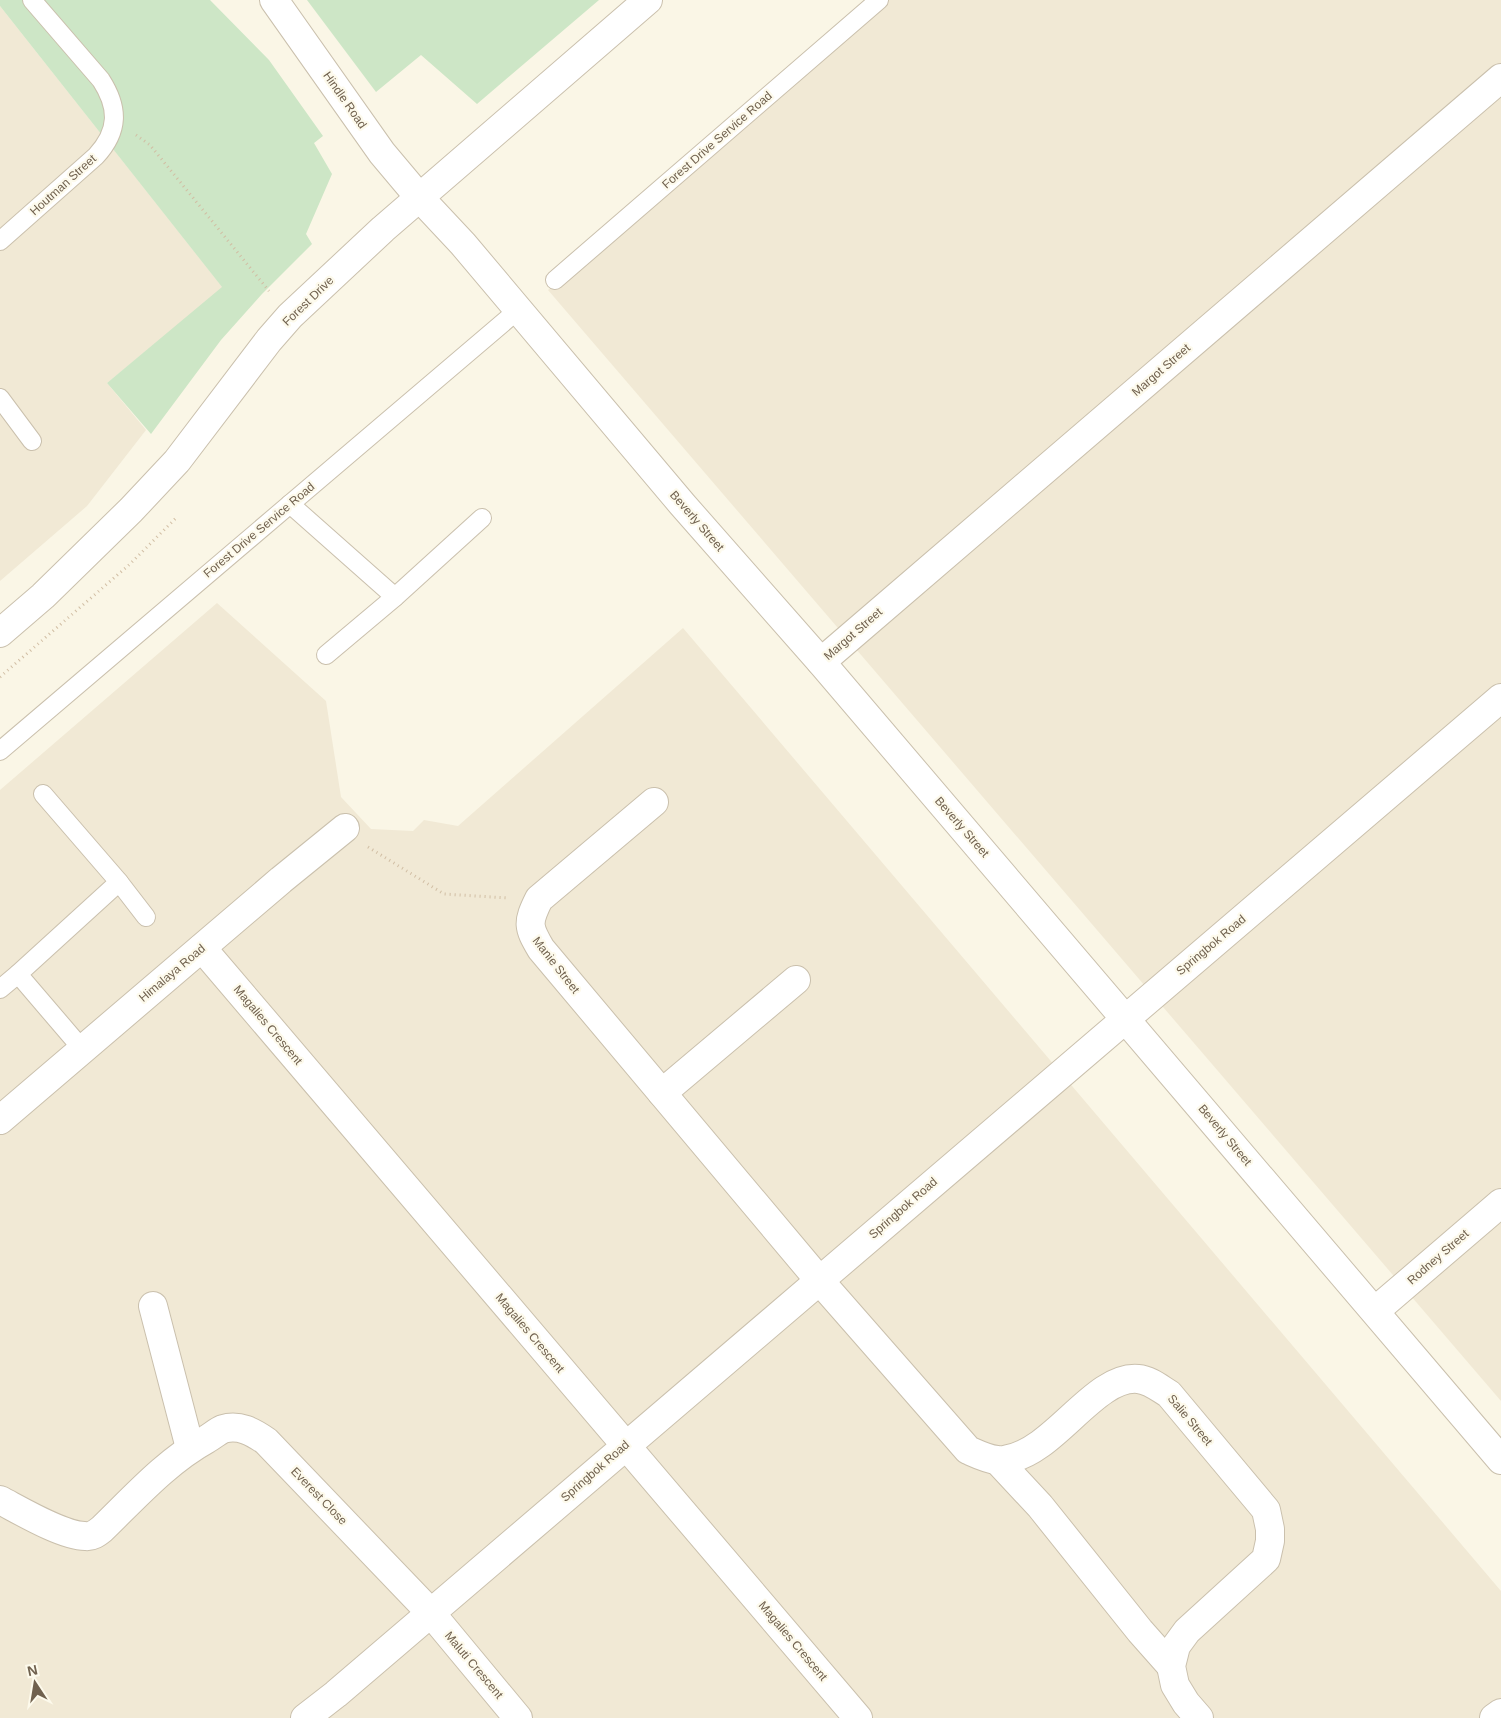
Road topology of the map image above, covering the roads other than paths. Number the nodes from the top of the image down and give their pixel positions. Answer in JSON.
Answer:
{"nodes":[{"id":1,"x":32,"y":0,"type":"edge"},
{"id":2,"x":274,"y":0,"type":"edge"},
{"id":3,"x":648,"y":0,"type":"edge"},
{"id":4,"x":879,"y":0,"type":"edge"},
{"id":5,"x":1501,"y":78,"type":"edge"},
{"id":6,"x":419,"y":197,"type":"junction"},
{"id":7,"x":0,"y":241,"type":"edge"},
{"id":8,"x":555,"y":280,"type":"dead end"},
{"id":9,"x":518,"y":310,"type":"junction"},
{"id":10,"x":0,"y":398,"type":"edge"},
{"id":11,"x":32,"y":441,"type":"dead end"},
{"id":12,"x":290,"y":504,"type":"junction"},
{"id":13,"x":482,"y":518,"type":"dead end"},
{"id":14,"x":395,"y":597,"type":"junction"},
{"id":15,"x":0,"y":633,"type":"edge"},
{"id":16,"x":326,"y":655,"type":"dead end"},
{"id":17,"x":821,"y":662,"type":"junction"},
{"id":18,"x":1501,"y":698,"type":"edge"},
{"id":19,"x":0,"y":751,"type":"edge"},
{"id":20,"x":42,"y":794,"type":"dead end"},
{"id":21,"x":654,"y":802,"type":"dead end"},
{"id":22,"x":345,"y":828,"type":"road end"},
{"id":23,"x":118,"y":882,"type":"junction"},
{"id":24,"x":146,"y":917,"type":"dead end"},
{"id":25,"x":202,"y":948,"type":"junction"},
{"id":26,"x":18,"y":974,"type":"junction"},
{"id":27,"x":796,"y":980,"type":"dead end"},
{"id":28,"x":0,"y":989,"type":"edge"},
{"id":29,"x":1125,"y":1018,"type":"junction"},
{"id":30,"x":83,"y":1050,"type":"junction"},
{"id":31,"x":662,"y":1093,"type":"junction"},
{"id":32,"x":0,"y":1120,"type":"edge"},
{"id":33,"x":1501,"y":1203,"type":"edge"},
{"id":34,"x":820,"y":1280,"type":"junction"},
{"id":35,"x":153,"y":1306,"type":"dead end"},
{"id":36,"x":1375,"y":1312,"type":"junction"},
{"id":37,"x":626,"y":1445,"type":"junction"},
{"id":38,"x":190,"y":1448,"type":"junction"},
{"id":39,"x":1501,"y":1460,"type":"edge"},
{"id":40,"x":998,"y":1461,"type":"junction"},
{"id":41,"x":0,"y":1500,"type":"edge"},
{"id":42,"x":430,"y":1612,"type":"junction"},
{"id":43,"x":1171,"y":1666,"type":"junction"},
{"id":44,"x":1501,"y":1712,"type":"edge"},
{"id":45,"x":305,"y":1718,"type":"edge"},
{"id":46,"x":518,"y":1718,"type":"edge"},
{"id":47,"x":858,"y":1718,"type":"edge"},
{"id":48,"x":1199,"y":1718,"type":"edge"},
{"id":49,"x":1494,"y":1718,"type":"edge"}],
"edges":[{"from":1,"to":7,"type":"lane","name":"Houtman Street"},
{"from":2,"to":6,"type":"street","name":"Hindle Road"},
{"from":3,"to":6,"type":"street","name":"Forest Drive"},
{"from":4,"to":8,"type":"lane","name":"Forest Drive Service Road"},
{"from":5,"to":17,"type":"street","name":"Margot Street"},
{"from":6,"to":9,"type":"street","name":"Beverly Street"},
{"from":6,"to":15,"type":"street","name":"Forest Drive"},
{"from":9,"to":12,"type":"lane","name":"Forest Drive Service Road"},
{"from":9,"to":17,"type":"street","name":"Beverly Street"},
{"from":10,"to":11,"type":"lane"},
{"from":12,"to":14,"type":"lane"},
{"from":12,"to":19,"type":"lane","name":"Forest Drive Service Road"},
{"from":13,"to":14,"type":"lane"},
{"from":14,"to":16,"type":"lane"},
{"from":17,"to":29,"type":"street","name":"Beverly Street"},
{"from":18,"to":29,"type":"street","name":"Springbok Road"},
{"from":20,"to":23,"type":"lane"},
{"from":21,"to":31,"type":"street","name":"Manie Street"},
{"from":22,"to":25,"type":"street","name":"Himalaya Road"},
{"from":23,"to":24,"type":"lane"},
{"from":23,"to":26,"type":"lane"},
{"from":25,"to":30,"type":"street","name":"Himalaya Road"},
{"from":25,"to":37,"type":"street","name":"Magalies Crescent"},
{"from":26,"to":28,"type":"lane"},
{"from":26,"to":30,"type":"lane"},
{"from":27,"to":31,"type":"street"},
{"from":29,"to":34,"type":"street","name":"Springbok Road"},
{"from":29,"to":36,"type":"street","name":"Beverly Street"},
{"from":30,"to":32,"type":"street","name":"Himalaya Road"},
{"from":31,"to":34,"type":"street","name":"Manie Street"},
{"from":33,"to":36,"type":"street","name":"Rodney Street"},
{"from":34,"to":37,"type":"street","name":"Springbok Road"},
{"from":34,"to":40,"type":"street"},
{"from":35,"to":38,"type":"street"},
{"from":36,"to":39,"type":"street","name":"Beverly Street"},
{"from":37,"to":42,"type":"street","name":"Springbok Road"},
{"from":37,"to":47,"type":"street","name":"Magalies Crescent"},
{"from":38,"to":41,"type":"street","name":"Everest Close"},
{"from":38,"to":42,"type":"street","name":"Everest Close"},
{"from":40,"to":43,"type":"street"},
{"from":40,"to":43,"type":"street","name":"Salie Street"},
{"from":42,"to":45,"type":"street","name":"Springbok Road"},
{"from":42,"to":46,"type":"street","name":"Maluti Crescent"},
{"from":43,"to":48,"type":"street"},
{"from":44,"to":49,"type":"street"}]}
